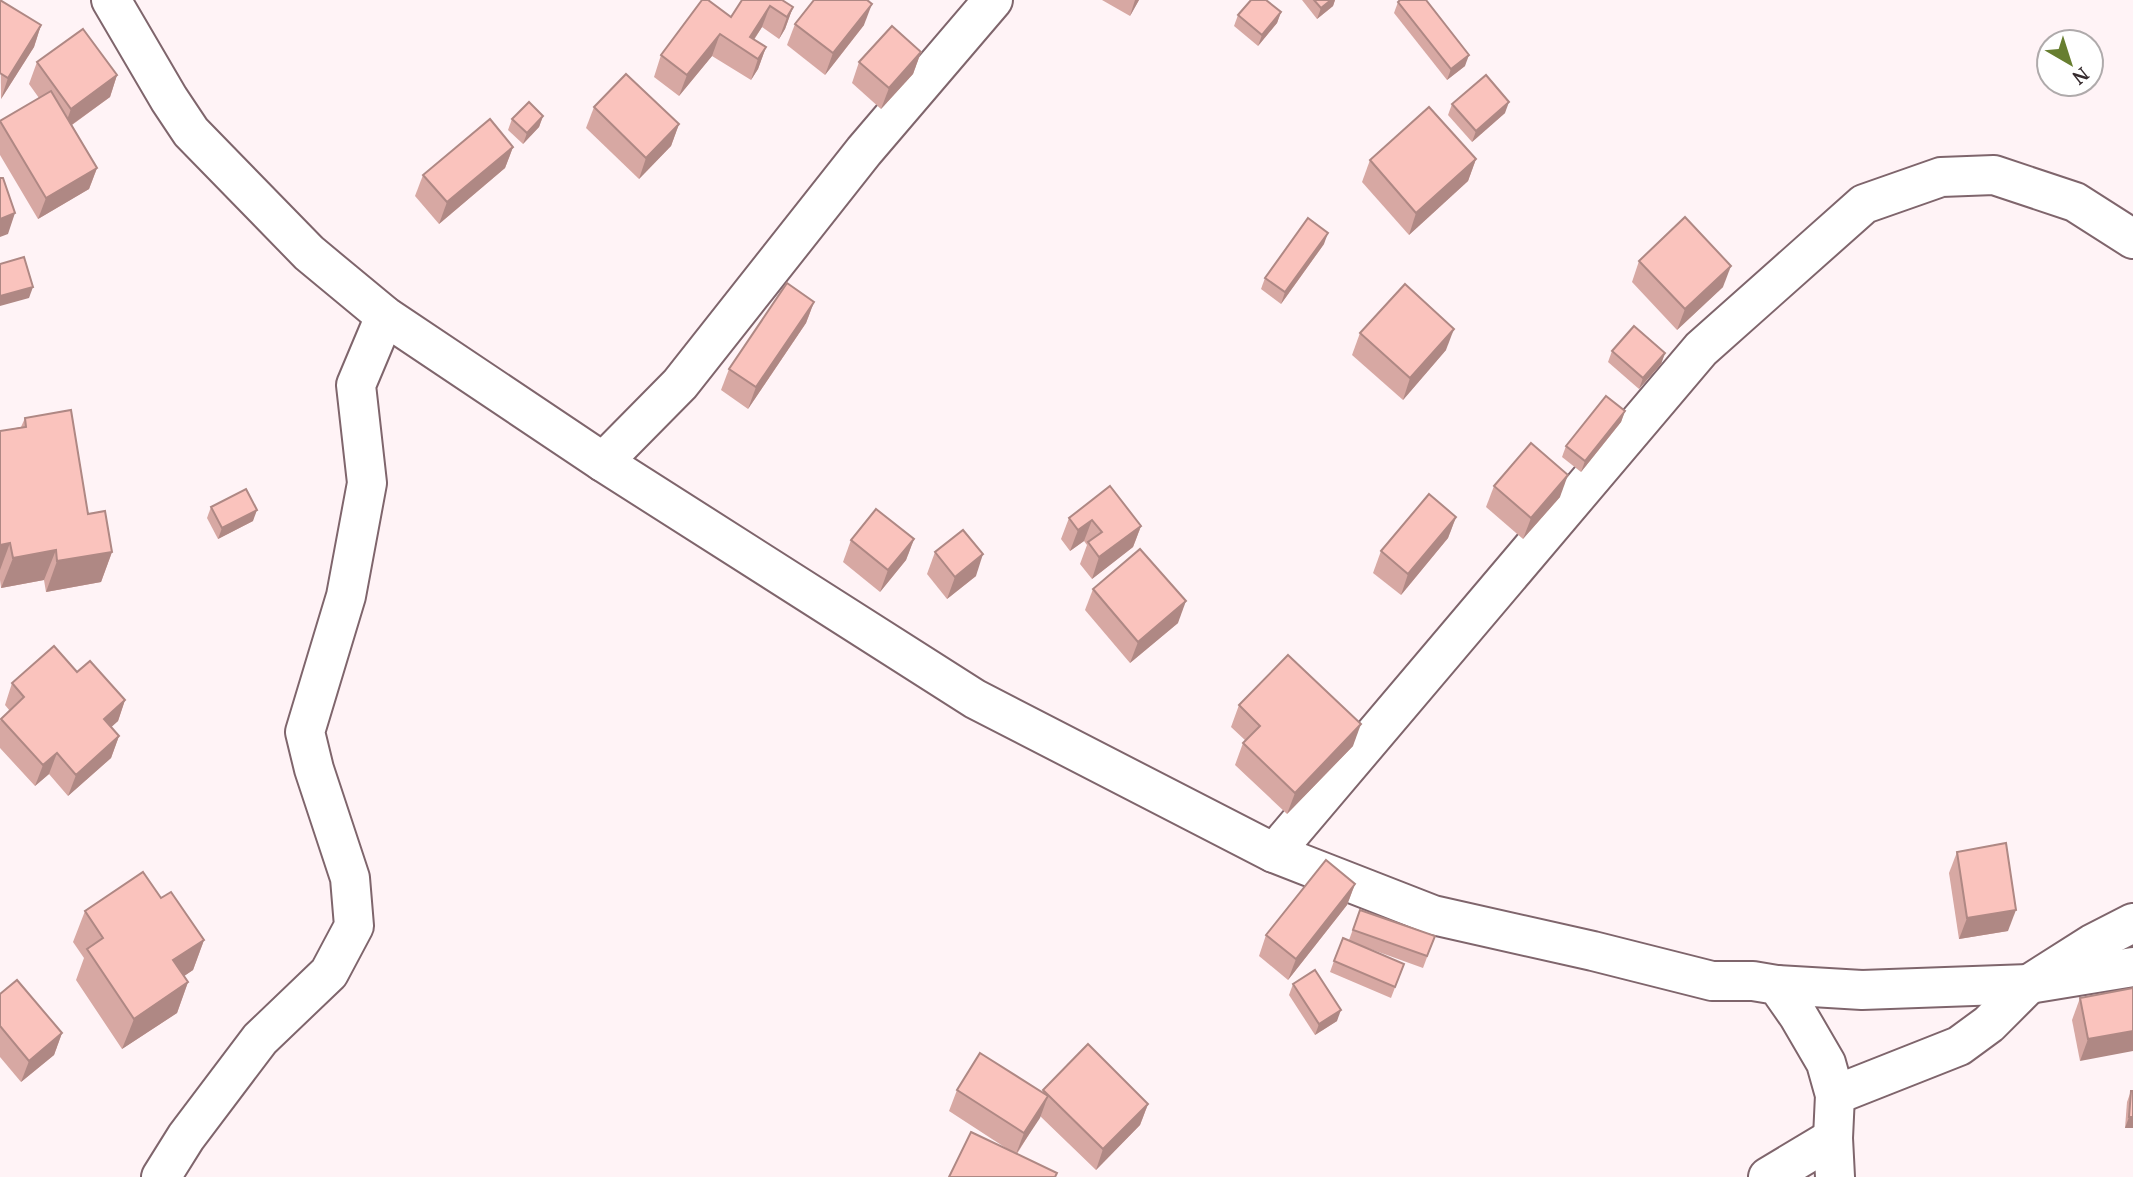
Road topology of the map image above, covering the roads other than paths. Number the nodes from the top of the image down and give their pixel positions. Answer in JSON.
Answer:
{"nodes":[{"id":1,"x":111,"y":0,"type":"edge"},
{"id":2,"x":993,"y":0,"type":"edge"},
{"id":3,"x":2133,"y":239,"type":"edge"},
{"id":4,"x":385,"y":316,"type":"junction"},
{"id":5,"x":603,"y":462,"type":"junction"},
{"id":6,"x":1274,"y":853,"type":"junction"},
{"id":7,"x":2133,"y":923,"type":"edge"},
{"id":8,"x":2133,"y":967,"type":"edge"},
{"id":9,"x":2029,"y":984,"type":"junction"},
{"id":10,"x":1777,"y":985,"type":"junction"},
{"id":11,"x":1835,"y":1095,"type":"junction"},
{"id":12,"x":1833,"y":1138,"type":"junction"},
{"id":13,"x":161,"y":1177,"type":"edge"},
{"id":14,"x":1768,"y":1177,"type":"edge"},
{"id":15,"x":1835,"y":1177,"type":"edge"}],
"edges":[{"from":1,"to":4,"type":"street"},
{"from":2,"to":5,"type":"street"},
{"from":3,"to":6,"type":"street"},
{"from":4,"to":5,"type":"street"},
{"from":4,"to":13,"type":"street"},
{"from":5,"to":6,"type":"street"},
{"from":6,"to":10,"type":"street"},
{"from":7,"to":9,"type":"street"},
{"from":8,"to":9,"type":"street"},
{"from":9,"to":10,"type":"street"},
{"from":9,"to":11,"type":"street"},
{"from":10,"to":11,"type":"street"},
{"from":11,"to":12,"type":"street"},
{"from":12,"to":14,"type":"street"},
{"from":12,"to":15,"type":"street"}]}
